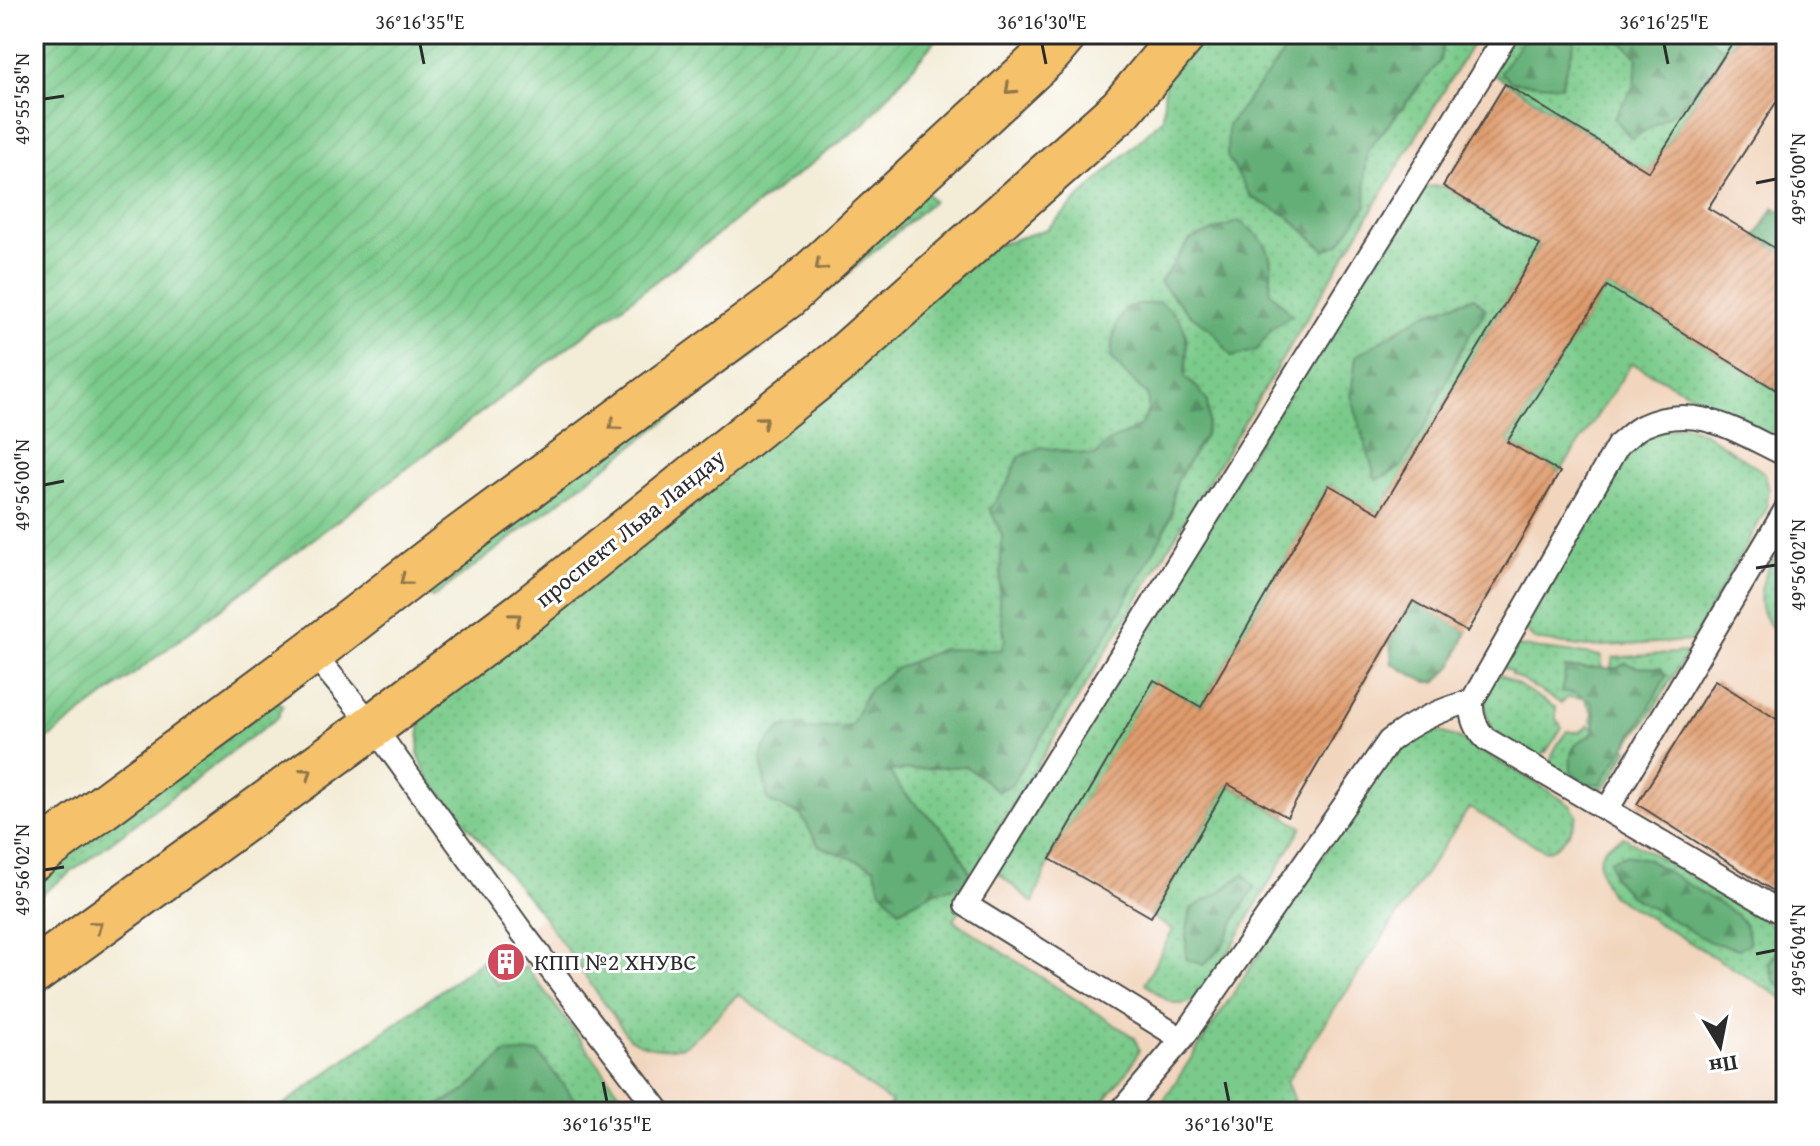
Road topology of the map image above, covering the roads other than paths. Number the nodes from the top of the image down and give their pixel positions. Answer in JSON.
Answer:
{"nodes":[{"id":1,"x":1065,"y":34,"type":"edge"},
{"id":2,"x":1184,"y":34,"type":"edge"},
{"id":3,"x":1507,"y":34,"type":"edge"},
{"id":4,"x":1786,"y":455,"type":"edge"},
{"id":5,"x":1786,"y":509,"type":"edge"},
{"id":6,"x":312,"y":652,"type":"junction"},
{"id":7,"x":1472,"y":701,"type":"junction"},
{"id":8,"x":373,"y":726,"type":"junction"},
{"id":9,"x":1607,"y":810,"type":"junction"},
{"id":10,"x":34,"y":858,"type":"edge"},
{"id":11,"x":1786,"y":915,"type":"edge"},
{"id":12,"x":34,"y":972,"type":"edge"},
{"id":13,"x":1182,"y":1039,"type":"junction"},
{"id":14,"x":660,"y":1112,"type":"edge"},
{"id":15,"x":1120,"y":1112,"type":"edge"}],
"edges":[{"from":1,"to":6,"type":"main road","one_way":true},
{"from":8,"to":2,"type":"main road","name":"проспект Льва Ландау","one_way":true},
{"from":3,"to":13,"type":"lane"},
{"from":4,"to":7,"type":"lane"},
{"from":5,"to":9,"type":"lane"},
{"from":6,"to":8,"type":"lane"},
{"from":6,"to":10,"type":"main road"},
{"from":7,"to":9,"type":"lane"},
{"from":7,"to":13,"type":"lane"},
{"from":12,"to":8,"type":"main road","name":"проспект Льва Ландау","one_way":true},
{"from":8,"to":14,"type":"lane"},
{"from":9,"to":11,"type":"lane"},
{"from":13,"to":15,"type":"lane"}]}
